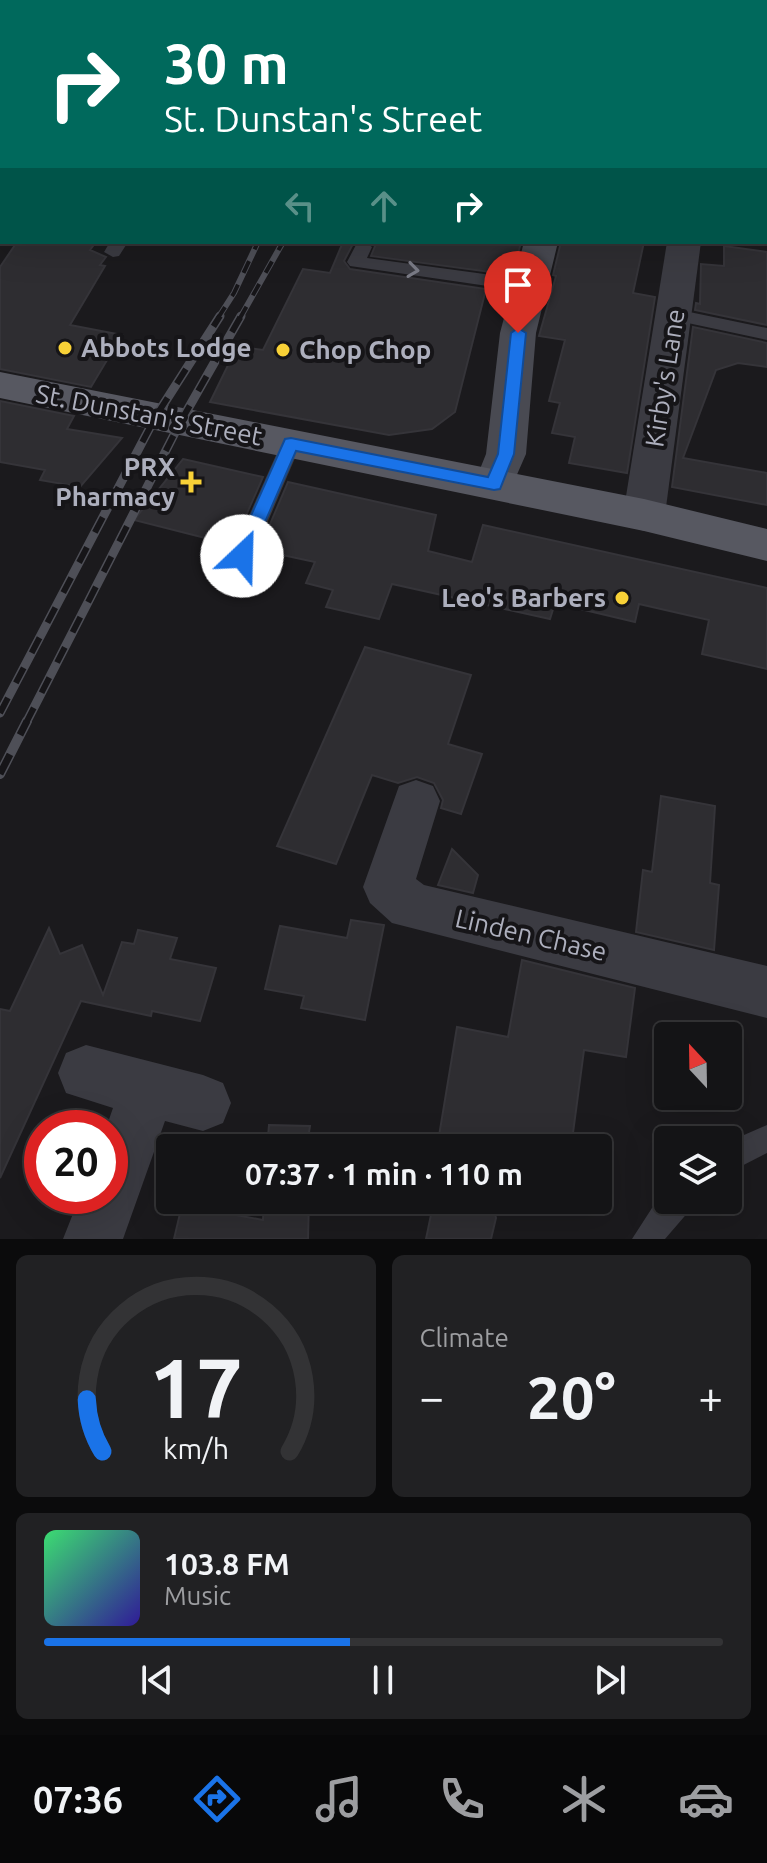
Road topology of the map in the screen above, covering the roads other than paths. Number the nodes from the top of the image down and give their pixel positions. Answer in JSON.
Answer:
{"nodes":[{"id":1,"x":540,"y":244,"type":"edge"},
{"id":2,"x":684,"y":244,"type":"edge"},
{"id":3,"x":363,"y":247,"type":"dead end"},
{"id":4,"x":528,"y":286,"type":"junction"},
{"id":5,"x":675,"y":315,"type":"junction"},
{"id":6,"x":767,"y":334,"type":"edge"},
{"id":7,"x":0,"y":385,"type":"edge"},
{"id":8,"x":291,"y":444,"type":"junction"},
{"id":9,"x":494,"y":484,"type":"junction"},
{"id":10,"x":644,"y":515,"type":"junction"},
{"id":11,"x":767,"y":545,"type":"edge"},
{"id":12,"x":242,"y":556,"type":"dead end"},
{"id":13,"x":416,"y":801,"type":"dead end"},
{"id":14,"x":767,"y":992,"type":"edge"},
{"id":15,"x":86,"y":1073,"type":"dead end"},
{"id":16,"x":148,"y":1089,"type":"junction"},
{"id":17,"x":203,"y":1103,"type":"dead end"},
{"id":18,"x":767,"y":1139,"type":"edge"},
{"id":19,"x":128,"y":1145,"type":"edge"},
{"id":20,"x":742,"y":1150,"type":"edge"},
{"id":21,"x":103,"y":1214,"type":"edge"},
{"id":22,"x":666,"y":1214,"type":"edge"},
{"id":23,"x":93,"y":1239,"type":"edge"},
{"id":24,"x":647,"y":1239,"type":"edge"}],
"edges":[{"from":1,"to":4,"type":"main road"},
{"from":2,"to":5,"type":"street","name":"Kirby's Lane"},
{"from":3,"to":4,"type":"lane","one_way":true},
{"from":4,"to":9,"type":"main road"},
{"from":5,"to":6,"type":"lane"},
{"from":5,"to":10,"type":"street","name":"Kirby's Lane"},
{"from":7,"to":8,"type":"main road","name":"St. Dunstan's Street"},
{"from":8,"to":9,"type":"main road","name":"St. Dunstan's Street"},
{"from":8,"to":12,"type":"lane"},
{"from":9,"to":10,"type":"main road","name":"St. Dunstan's Street"},
{"from":10,"to":11,"type":"main road","name":"St. Dunstan's Street"},
{"from":13,"to":14,"type":"street","name":"Linden Chase"},
{"from":15,"to":16,"type":"street"},
{"from":16,"to":17,"type":"street"},
{"from":16,"to":19,"type":"street"},
{"from":18,"to":20,"type":"lane"},
{"from":21,"to":23,"type":"street"},
{"from":22,"to":24,"type":"lane"}]}
